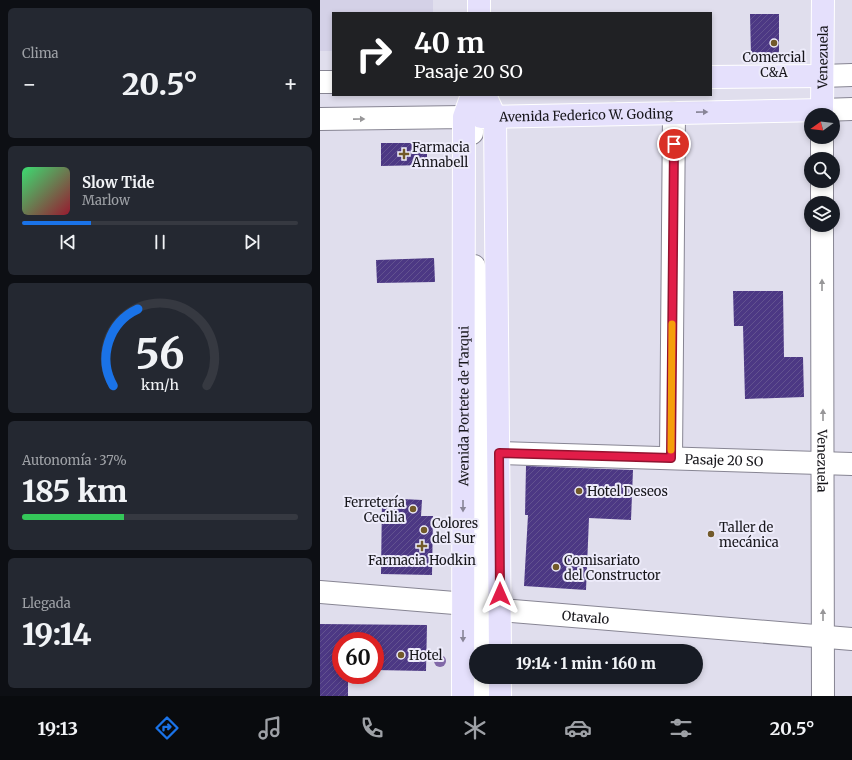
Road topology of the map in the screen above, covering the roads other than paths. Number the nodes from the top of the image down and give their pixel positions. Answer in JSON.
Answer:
{"nodes":[{"id":1,"x":479,"y":0,"type":"edge"},
{"id":2,"x":823,"y":0,"type":"edge"},
{"id":3,"x":478,"y":12,"type":"edge"},
{"id":4,"x":852,"y":75,"type":"edge"},
{"id":5,"x":822,"y":76,"type":"junction"},
{"id":6,"x":712,"y":77,"type":"edge"},
{"id":7,"x":320,"y":82,"type":"edge"},
{"id":8,"x":332,"y":82,"type":"edge"},
{"id":9,"x":472,"y":96,"type":"edge"},
{"id":10,"x":485,"y":96,"type":"edge"},
{"id":11,"x":822,"y":108,"type":"edge"},
{"id":12,"x":852,"y":109,"type":"edge"},
{"id":13,"x":840,"y":110,"type":"edge"},
{"id":14,"x":804,"y":112,"type":"edge"},
{"id":15,"x":674,"y":113,"type":"junction"},
{"id":16,"x":464,"y":117,"type":"junction"},
{"id":17,"x":495,"y":117,"type":"junction"},
{"id":18,"x":320,"y":119,"type":"edge"},
{"id":19,"x":822,"y":232,"type":"edge"},
{"id":20,"x":499,"y":453,"type":"junction"},
{"id":21,"x":671,"y":458,"type":"junction"},
{"id":22,"x":823,"y":463,"type":"junction"},
{"id":23,"x":852,"y":464,"type":"edge"},
{"id":24,"x":320,"y":592,"type":"edge"},
{"id":25,"x":483,"y":607,"type":"junction"},
{"id":26,"x":823,"y":636,"type":"junction"},
{"id":27,"x":852,"y":638,"type":"edge"},
{"id":28,"x":480,"y":644,"type":"edge"},
{"id":29,"x":490,"y":644,"type":"edge"},
{"id":30,"x":497,"y":644,"type":"edge"},
{"id":31,"x":479,"y":684,"type":"edge"},
{"id":32,"x":491,"y":684,"type":"edge"},
{"id":33,"x":500,"y":684,"type":"edge"},
{"id":34,"x":463,"y":696,"type":"edge"},
{"id":35,"x":479,"y":696,"type":"edge"},
{"id":36,"x":491,"y":696,"type":"edge"},
{"id":37,"x":500,"y":696,"type":"edge"},
{"id":38,"x":823,"y":696,"type":"edge"}],
"edges":[{"from":1,"to":3,"type":"main road"},
{"from":2,"to":5,"type":"main road","name":"Venezuela"},
{"from":4,"to":5,"type":"street"},
{"from":5,"to":6,"type":"main road"},
{"from":5,"to":11,"type":"main road","name":"Venezuela"},
{"from":7,"to":8,"type":"street"},
{"from":9,"to":16,"type":"main road","name":"Avenida Portete de Tarqui"},
{"from":10,"to":17,"type":"main road","name":"Avenida Portete de Tarqui"},
{"from":12,"to":13,"type":"street","name":"Avenida Federico W. Goding"},
{"from":15,"to":14,"type":"main road","name":"Avenida Federico W. Goding","one_way":true},
{"from":15,"to":17,"type":"main road","name":"Avenida Federico W. Goding"},
{"from":15,"to":21,"type":"street"},
{"from":16,"to":17,"type":"main road","name":"Avenida Federico W. Goding"},
{"from":18,"to":16,"type":"street","name":"Avenida Federico W. Goding","one_way":true},
{"from":16,"to":25,"type":"main road","name":"Avenida Portete de Tarqui","one_way":true},
{"from":17,"to":20,"type":"main road","name":"Avenida Portete de Tarqui"},
{"from":17,"to":25,"type":"street","name":"Avenida Portete de Tarqui"},
{"from":22,"to":19,"type":"street","name":"Venezuela","one_way":true},
{"from":20,"to":21,"type":"street","name":"Pasaje 20 SO"},
{"from":20,"to":25,"type":"main road","name":"Avenida Portete de Tarqui"},
{"from":21,"to":22,"type":"street","name":"Pasaje 20 SO"},
{"from":22,"to":23,"type":"street","name":"Pasaje 20 SO"},
{"from":26,"to":22,"type":"street","name":"Venezuela","one_way":true},
{"from":24,"to":25,"type":"street","name":"Otavalo"},
{"from":25,"to":26,"type":"street","name":"Otavalo"},
{"from":25,"to":28,"type":"street","name":"Avenida Portete de Tarqui"},
{"from":25,"to":29,"type":"street","name":"Avenida Portete de Tarqui"},
{"from":25,"to":30,"type":"main road","name":"Avenida Portete de Tarqui"},
{"from":25,"to":34,"type":"main road","name":"Avenida Portete de Tarqui","one_way":true},
{"from":26,"to":27,"type":"street","name":"Otavalo"},
{"from":26,"to":38,"type":"street","name":"Venezuela"},
{"from":31,"to":35,"type":"street"},
{"from":32,"to":36,"type":"street"},
{"from":33,"to":37,"type":"main road"}]}
